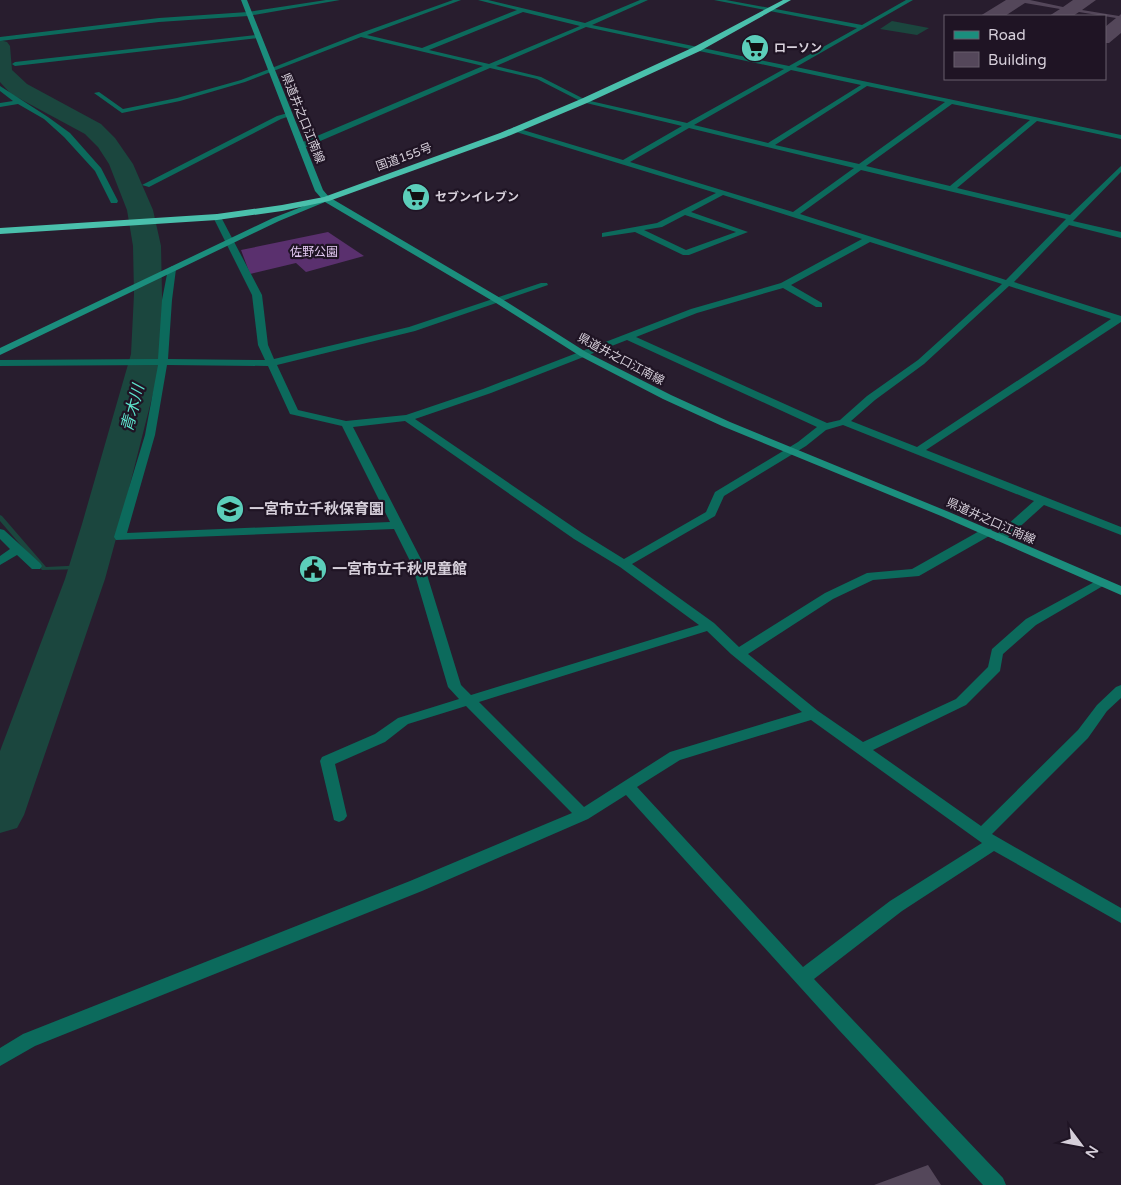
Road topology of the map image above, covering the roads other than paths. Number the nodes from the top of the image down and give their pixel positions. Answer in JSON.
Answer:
{"nodes":[{"id":1,"x":244,"y":0,"type":"edge"},
{"id":2,"x":337,"y":0,"type":"edge"},
{"id":3,"x":458,"y":0,"type":"edge"},
{"id":4,"x":481,"y":0,"type":"edge"},
{"id":5,"x":645,"y":0,"type":"edge"},
{"id":6,"x":717,"y":0,"type":"edge"},
{"id":7,"x":788,"y":0,"type":"edge"},
{"id":8,"x":910,"y":0,"type":"edge"},
{"id":9,"x":523,"y":10,"type":"junction"},
{"id":10,"x":770,"y":10,"type":"junction"},
{"id":11,"x":248,"y":14,"type":"junction"},
{"id":12,"x":585,"y":25,"type":"junction"},
{"id":13,"x":863,"y":28,"type":"junction"},
{"id":14,"x":360,"y":35,"type":"junction"},
{"id":15,"x":257,"y":37,"type":"junction"},
{"id":16,"x":0,"y":39,"type":"edge"},
{"id":17,"x":697,"y":49,"type":"junction"},
{"id":18,"x":422,"y":50,"type":"junction"},
{"id":19,"x":15,"y":64,"type":"dead end"},
{"id":20,"x":489,"y":66,"type":"junction"},
{"id":21,"x":792,"y":68,"type":"junction"},
{"id":22,"x":271,"y":72,"type":"junction"},
{"id":23,"x":865,"y":85,"type":"junction"},
{"id":24,"x":0,"y":88,"type":"edge"},
{"id":25,"x":97,"y":93,"type":"dead end"},
{"id":26,"x":584,"y":101,"type":"junction"},
{"id":27,"x":19,"y":102,"type":"junction"},
{"id":28,"x":950,"y":102,"type":"junction"},
{"id":29,"x":0,"y":105,"type":"edge"},
{"id":30,"x":288,"y":115,"type":"junction"},
{"id":31,"x":1034,"y":120,"type":"junction"},
{"id":32,"x":684,"y":126,"type":"junction"},
{"id":33,"x":516,"y":129,"type":"junction"},
{"id":34,"x":1121,"y":137,"type":"edge"},
{"id":35,"x":301,"y":146,"type":"junction"},
{"id":36,"x":768,"y":146,"type":"junction"},
{"id":37,"x":624,"y":162,"type":"junction"},
{"id":38,"x":859,"y":168,"type":"junction"},
{"id":39,"x":1121,"y":168,"type":"edge"},
{"id":40,"x":146,"y":185,"type":"dead end"},
{"id":41,"x":950,"y":190,"type":"junction"},
{"id":42,"x":722,"y":193,"type":"junction"},
{"id":43,"x":326,"y":199,"type":"junction"},
{"id":44,"x":114,"y":201,"type":"dead end"},
{"id":45,"x":684,"y":212,"type":"junction"},
{"id":46,"x":794,"y":215,"type":"junction"},
{"id":47,"x":217,"y":217,"type":"junction"},
{"id":48,"x":1071,"y":221,"type":"junction"},
{"id":49,"x":636,"y":229,"type":"junction"},
{"id":50,"x":0,"y":231,"type":"edge"},
{"id":51,"x":605,"y":235,"type":"dead end"},
{"id":52,"x":1121,"y":235,"type":"edge"},
{"id":53,"x":869,"y":239,"type":"junction"},
{"id":54,"x":230,"y":242,"type":"junction"},
{"id":55,"x":169,"y":271,"type":"junction"},
{"id":56,"x":1008,"y":284,"type":"junction"},
{"id":57,"x":784,"y":285,"type":"junction"},
{"id":58,"x":544,"y":286,"type":"dead end"},
{"id":59,"x":499,"y":301,"type":"junction"},
{"id":60,"x":819,"y":305,"type":"dead end"},
{"id":61,"x":1120,"y":319,"type":"edge"},
{"id":62,"x":628,"y":337,"type":"junction"},
{"id":63,"x":0,"y":352,"type":"edge"},
{"id":64,"x":584,"y":354,"type":"junction"},
{"id":65,"x":163,"y":362,"type":"junction"},
{"id":66,"x":0,"y":363,"type":"edge"},
{"id":67,"x":271,"y":363,"type":"junction"},
{"id":68,"x":407,"y":418,"type":"junction"},
{"id":69,"x":844,"y":422,"type":"junction"},
{"id":70,"x":346,"y":424,"type":"junction"},
{"id":71,"x":826,"y":427,"type":"junction"},
{"id":72,"x":789,"y":450,"type":"junction"},
{"id":73,"x":918,"y":451,"type":"junction"},
{"id":74,"x":1042,"y":500,"type":"junction"},
{"id":75,"x":398,"y":525,"type":"junction"},
{"id":76,"x":1121,"y":531,"type":"edge"},
{"id":77,"x":0,"y":532,"type":"edge"},
{"id":78,"x":987,"y":532,"type":"junction"},
{"id":79,"x":1000,"y":538,"type":"junction"},
{"id":80,"x":18,"y":549,"type":"junction"},
{"id":81,"x":0,"y":561,"type":"edge"},
{"id":82,"x":624,"y":564,"type":"junction"},
{"id":83,"x":36,"y":566,"type":"dead end"},
{"id":84,"x":1102,"y":583,"type":"junction"},
{"id":85,"x":1121,"y":591,"type":"edge"},
{"id":86,"x":709,"y":626,"type":"junction"},
{"id":87,"x":739,"y":653,"type":"junction"},
{"id":88,"x":1121,"y":690,"type":"edge"},
{"id":89,"x":470,"y":702,"type":"junction"},
{"id":90,"x":813,"y":714,"type":"junction"},
{"id":91,"x":862,"y":749,"type":"junction"},
{"id":92,"x":627,"y":786,"type":"junction"},
{"id":93,"x":583,"y":815,"type":"junction"},
{"id":94,"x":339,"y":816,"type":"dead end"},
{"id":95,"x":988,"y":838,"type":"junction"},
{"id":96,"x":1121,"y":916,"type":"edge"},
{"id":97,"x":802,"y":978,"type":"junction"},
{"id":98,"x":0,"y":1058,"type":"edge"},
{"id":99,"x":996,"y":1185,"type":"edge"}],
"edges":[{"from":1,"to":11,"type":"main road","name":"県道井之口江南線"},
{"from":2,"to":11,"type":"street"},
{"from":3,"to":14,"type":"street"},
{"from":4,"to":9,"type":"street"},
{"from":5,"to":12,"type":"street"},
{"from":6,"to":10,"type":"street"},
{"from":7,"to":10,"type":"highway","name":"国道155号"},
{"from":8,"to":13,"type":"street"},
{"from":9,"to":12,"type":"street"},
{"from":9,"to":18,"type":"street"},
{"from":10,"to":13,"type":"street"},
{"from":10,"to":17,"type":"highway","name":"国道155号"},
{"from":11,"to":15,"type":"main road","name":"県道井之口江南線"},
{"from":11,"to":16,"type":"street"},
{"from":12,"to":17,"type":"street"},
{"from":12,"to":20,"type":"street"},
{"from":13,"to":21,"type":"street"},
{"from":14,"to":18,"type":"street"},
{"from":14,"to":22,"type":"street"},
{"from":15,"to":19,"type":"street"},
{"from":15,"to":22,"type":"main road","name":"県道井之口江南線"},
{"from":17,"to":21,"type":"street"},
{"from":17,"to":26,"type":"highway","name":"国道155号"},
{"from":18,"to":20,"type":"street"},
{"from":20,"to":26,"type":"street"},
{"from":20,"to":35,"type":"street"},
{"from":21,"to":23,"type":"street"},
{"from":21,"to":32,"type":"street"},
{"from":22,"to":25,"type":"street"},
{"from":22,"to":30,"type":"main road","name":"県道井之口江南線"},
{"from":23,"to":28,"type":"street"},
{"from":23,"to":36,"type":"street"},
{"from":24,"to":27,"type":"street"},
{"from":26,"to":32,"type":"street"},
{"from":26,"to":33,"type":"highway","name":"国道155号"},
{"from":27,"to":29,"type":"street"},
{"from":27,"to":44,"type":"street"},
{"from":28,"to":31,"type":"street"},
{"from":28,"to":38,"type":"street"},
{"from":30,"to":35,"type":"main road","name":"県道井之口江南線"},
{"from":30,"to":40,"type":"street"},
{"from":31,"to":34,"type":"street"},
{"from":31,"to":41,"type":"street"},
{"from":32,"to":36,"type":"street"},
{"from":32,"to":37,"type":"street"},
{"from":33,"to":37,"type":"street"},
{"from":33,"to":43,"type":"highway","name":"国道155号"},
{"from":35,"to":43,"type":"main road","name":"県道井之口江南線"},
{"from":36,"to":38,"type":"street"},
{"from":37,"to":42,"type":"street"},
{"from":38,"to":41,"type":"street"},
{"from":38,"to":46,"type":"street"},
{"from":39,"to":48,"type":"street"},
{"from":41,"to":48,"type":"street"},
{"from":42,"to":45,"type":"street"},
{"from":42,"to":46,"type":"street"},
{"from":43,"to":47,"type":"highway","name":"国道155号"},
{"from":43,"to":54,"type":"main road"},
{"from":43,"to":59,"type":"main road","name":"県道井之口江南線"},
{"from":45,"to":49,"type":"street"},
{"from":45,"to":49,"type":"street"},
{"from":46,"to":53,"type":"street"},
{"from":47,"to":50,"type":"highway","name":"国道155号"},
{"from":47,"to":54,"type":"street"},
{"from":48,"to":52,"type":"street"},
{"from":48,"to":56,"type":"street"},
{"from":49,"to":51,"type":"street"},
{"from":53,"to":56,"type":"street"},
{"from":53,"to":57,"type":"street"},
{"from":54,"to":55,"type":"main road"},
{"from":54,"to":67,"type":"street"},
{"from":55,"to":63,"type":"main road"},
{"from":55,"to":65,"type":"street"},
{"from":56,"to":61,"type":"street"},
{"from":56,"to":69,"type":"street"},
{"from":57,"to":60,"type":"street"},
{"from":57,"to":62,"type":"street"},
{"from":58,"to":59,"type":"street"},
{"from":59,"to":64,"type":"main road","name":"県道井之口江南線"},
{"from":59,"to":67,"type":"street"},
{"from":61,"to":73,"type":"street"},
{"from":62,"to":64,"type":"street"},
{"from":62,"to":71,"type":"street"},
{"from":64,"to":68,"type":"street"},
{"from":64,"to":72,"type":"main road","name":"県道井之口江南線"},
{"from":65,"to":66,"type":"street"},
{"from":65,"to":67,"type":"street"},
{"from":65,"to":75,"type":"street"},
{"from":67,"to":70,"type":"street"},
{"from":68,"to":70,"type":"street"},
{"from":68,"to":82,"type":"street"},
{"from":69,"to":71,"type":"street"},
{"from":69,"to":73,"type":"street"},
{"from":70,"to":75,"type":"street"},
{"from":71,"to":72,"type":"street"},
{"from":72,"to":78,"type":"main road","name":"県道井之口江南線"},
{"from":72,"to":82,"type":"street"},
{"from":73,"to":74,"type":"street"},
{"from":74,"to":76,"type":"street"},
{"from":74,"to":79,"type":"street"},
{"from":75,"to":89,"type":"street"},
{"from":77,"to":80,"type":"street"},
{"from":78,"to":79,"type":"main road","name":"県道井之口江南線"},
{"from":78,"to":87,"type":"street"},
{"from":79,"to":84,"type":"main road","name":"県道井之口江南線"},
{"from":80,"to":81,"type":"street"},
{"from":80,"to":83,"type":"street"},
{"from":82,"to":86,"type":"street"},
{"from":84,"to":85,"type":"main road","name":"県道井之口江南線"},
{"from":84,"to":91,"type":"street"},
{"from":86,"to":87,"type":"street"},
{"from":86,"to":89,"type":"street"},
{"from":87,"to":90,"type":"street"},
{"from":88,"to":95,"type":"street"},
{"from":89,"to":93,"type":"street"},
{"from":89,"to":94,"type":"street"},
{"from":90,"to":91,"type":"street"},
{"from":90,"to":92,"type":"street"},
{"from":91,"to":95,"type":"street"},
{"from":92,"to":93,"type":"street"},
{"from":92,"to":97,"type":"street"},
{"from":93,"to":98,"type":"street"},
{"from":95,"to":96,"type":"street"},
{"from":95,"to":97,"type":"street"},
{"from":97,"to":99,"type":"street"}]}
